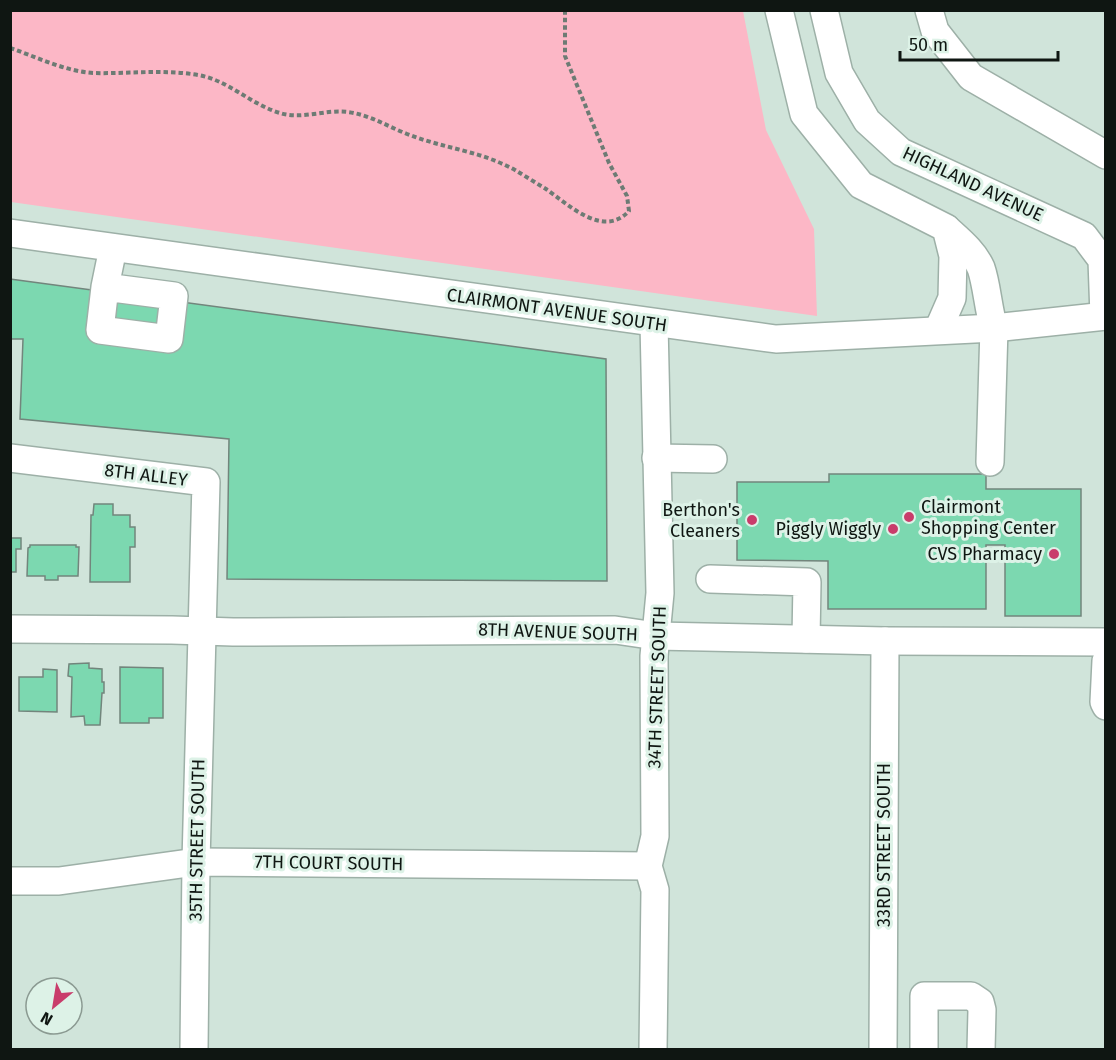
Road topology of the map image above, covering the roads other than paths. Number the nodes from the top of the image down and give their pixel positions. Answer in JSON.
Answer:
{"nodes":[{"id":1,"x":779,"y":10,"type":"edge"},
{"id":2,"x":824,"y":10,"type":"edge"},
{"id":3,"x":929,"y":10,"type":"edge"},
{"id":4,"x":1106,"y":156,"type":"edge"},
{"id":5,"x":946,"y":228,"type":"junction"},
{"id":6,"x":10,"y":233,"type":"edge"},
{"id":7,"x":114,"y":248,"type":"junction"},
{"id":8,"x":105,"y":287,"type":"dead end"},
{"id":9,"x":1105,"y":316,"type":"edge"},
{"id":10,"x":654,"y":323,"type":"junction"},
{"id":11,"x":994,"y":328,"type":"junction"},
{"id":12,"x":938,"y":330,"type":"junction"},
{"id":13,"x":10,"y":458,"type":"edge"},
{"id":14,"x":656,"y":458,"type":"junction"},
{"id":15,"x":713,"y":459,"type":"dead end"},
{"id":16,"x":990,"y":462,"type":"dead end"},
{"id":17,"x":710,"y":579,"type":"dead end"},
{"id":18,"x":10,"y":629,"type":"edge"},
{"id":19,"x":201,"y":631,"type":"junction"},
{"id":20,"x":656,"y":636,"type":"junction"},
{"id":21,"x":806,"y":639,"type":"junction"},
{"id":22,"x":885,"y":641,"type":"junction"},
{"id":23,"x":1106,"y":642,"type":"edge"},
{"id":24,"x":1106,"y":661,"type":"edge"},
{"id":25,"x":1106,"y":706,"type":"edge"},
{"id":26,"x":196,"y":862,"type":"junction"},
{"id":27,"x":648,"y":866,"type":"junction"},
{"id":28,"x":10,"y":881,"type":"edge"},
{"id":29,"x":194,"y":1050,"type":"edge"},
{"id":30,"x":653,"y":1050,"type":"edge"},
{"id":31,"x":883,"y":1050,"type":"edge"},
{"id":32,"x":924,"y":1050,"type":"edge"},
{"id":33,"x":981,"y":1050,"type":"edge"}],
"edges":[{"from":1,"to":5,"type":"street"},
{"from":2,"to":9,"type":"street","name":"HIGHLAND AVENUE"},
{"from":3,"to":4,"type":"street"},
{"from":5,"to":11,"type":"street"},
{"from":5,"to":12,"type":"street"},
{"from":6,"to":7,"type":"street","name":"CLAIRMONT AVENUE SOUTH"},
{"from":7,"to":8,"type":"street"},
{"from":7,"to":10,"type":"street","name":"CLAIRMONT AVENUE SOUTH"},
{"from":9,"to":11,"type":"street","name":"CLAIRMONT AVENUE SOUTH"},
{"from":10,"to":12,"type":"street","name":"CLAIRMONT AVENUE SOUTH"},
{"from":10,"to":14,"type":"street","name":"34TH STREET SOUTH"},
{"from":11,"to":12,"type":"street","name":"CLAIRMONT AVENUE SOUTH"},
{"from":11,"to":16,"type":"street"},
{"from":13,"to":19,"type":"street","name":"8TH ALLEY"},
{"from":14,"to":15,"type":"street"},
{"from":14,"to":20,"type":"street","name":"34TH STREET SOUTH"},
{"from":17,"to":21,"type":"street"},
{"from":18,"to":19,"type":"street","name":"8TH AVENUE SOUTH"},
{"from":19,"to":20,"type":"street","name":"8TH AVENUE SOUTH"},
{"from":19,"to":26,"type":"street","name":"35TH STREET SOUTH"},
{"from":20,"to":21,"type":"street","name":"8TH AVENUE SOUTH"},
{"from":20,"to":27,"type":"street","name":"34TH STREET SOUTH"},
{"from":21,"to":22,"type":"street","name":"8TH AVENUE SOUTH"},
{"from":22,"to":23,"type":"street","name":"8TH AVENUE SOUTH"},
{"from":22,"to":31,"type":"street","name":"33RD STREET SOUTH"},
{"from":24,"to":25,"type":"street"},
{"from":26,"to":27,"type":"street","name":"7TH COURT SOUTH"},
{"from":26,"to":28,"type":"street","name":"7TH COURT SOUTH"},
{"from":26,"to":29,"type":"street","name":"35TH STREET SOUTH"},
{"from":27,"to":30,"type":"street","name":"34TH STREET SOUTH"},
{"from":32,"to":33,"type":"street"}]}
